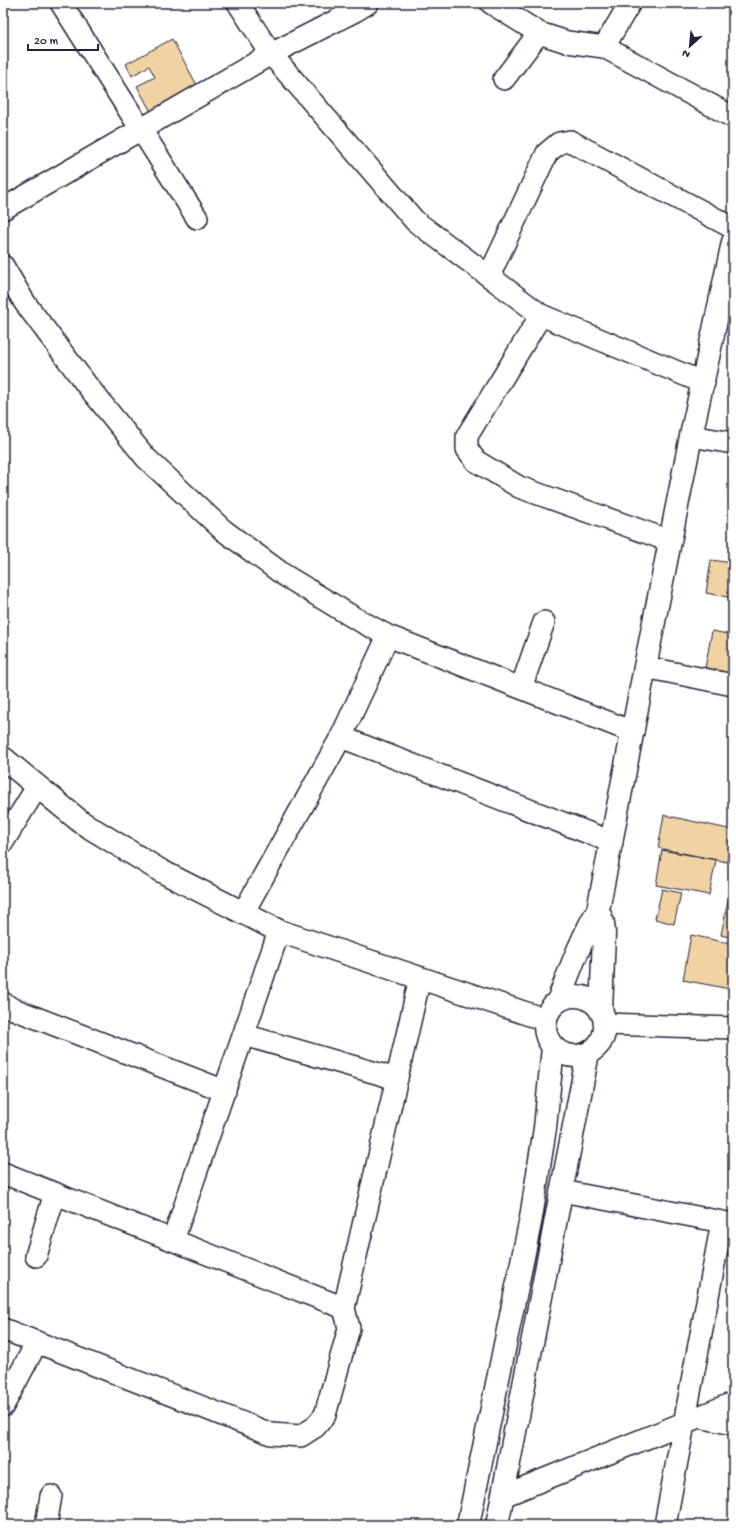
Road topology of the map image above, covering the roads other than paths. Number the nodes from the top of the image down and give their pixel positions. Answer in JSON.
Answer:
{"nodes":[{"id":1,"x":61,"y":3,"type":"edge"},
{"id":2,"x":238,"y":3,"type":"edge"},
{"id":3,"x":368,"y":3,"type":"edge"},
{"id":4,"x":491,"y":3,"type":"edge"},
{"id":5,"x":630,"y":3,"type":"edge"},
{"id":6,"x":539,"y":32,"type":"junction"},
{"id":7,"x":604,"y":47,"type":"junction"},
{"id":8,"x":271,"y":54,"type":"junction"},
{"id":9,"x":504,"y":79,"type":"dead end"},
{"id":10,"x":733,"y":117,"type":"edge"},
{"id":11,"x":141,"y":129,"type":"junction"},
{"id":12,"x":3,"y":209,"type":"edge"},
{"id":13,"x":197,"y":218,"type":"dead end"},
{"id":14,"x":733,"y":228,"type":"edge"},
{"id":15,"x":732,"y":251,"type":"edge"},
{"id":16,"x":3,"y":266,"type":"edge"},
{"id":17,"x":488,"y":276,"type":"junction"},
{"id":18,"x":541,"y":315,"type":"junction"},
{"id":19,"x":704,"y":383,"type":"junction"},
{"id":20,"x":691,"y":436,"type":"junction"},
{"id":21,"x":733,"y":443,"type":"edge"},
{"id":22,"x":670,"y":541,"type":"junction"},
{"id":23,"x":544,"y":622,"type":"dead end"},
{"id":24,"x":388,"y":636,"type":"junction"},
{"id":25,"x":645,"y":667,"type":"junction"},
{"id":26,"x":733,"y":685,"type":"edge"},
{"id":27,"x":521,"y":688,"type":"junction"},
{"id":28,"x":633,"y":732,"type":"junction"},
{"id":29,"x":341,"y":737,"type":"junction"},
{"id":30,"x":3,"y":758,"type":"edge"},
{"id":31,"x":37,"y":787,"type":"junction"},
{"id":32,"x":3,"y":842,"type":"edge"},
{"id":33,"x":612,"y":842,"type":"junction"},
{"id":34,"x":598,"y":910,"type":"junction"},
{"id":35,"x":243,"y":913,"type":"junction"},
{"id":36,"x":280,"y":931,"type":"junction"},
{"id":37,"x":420,"y":978,"type":"junction"},
{"id":38,"x":558,"y":1002,"type":"junction"},
{"id":39,"x":3,"y":1003,"type":"edge"},
{"id":40,"x":603,"y":1018,"type":"junction"},
{"id":41,"x":546,"y":1020,"type":"junction"},
{"id":42,"x":733,"y":1028,"type":"edge"},
{"id":43,"x":244,"y":1035,"type":"junction"},
{"id":44,"x":553,"y":1047,"type":"junction"},
{"id":45,"x":588,"y":1053,"type":"junction"},
{"id":46,"x":397,"y":1079,"type":"junction"},
{"id":47,"x":224,"y":1091,"type":"junction"},
{"id":48,"x":3,"y":1173,"type":"edge"},
{"id":49,"x":562,"y":1191,"type":"junction"},
{"id":50,"x":55,"y":1194,"type":"junction"},
{"id":51,"x":727,"y":1223,"type":"edge"},
{"id":52,"x":173,"y":1240,"type":"junction"},
{"id":53,"x":36,"y":1256,"type":"dead end"},
{"id":54,"x":344,"y":1308,"type":"junction"},
{"id":55,"x":3,"y":1329,"type":"edge"},
{"id":56,"x":37,"y":1342,"type":"junction"},
{"id":57,"x":733,"y":1403,"type":"edge"},
{"id":58,"x":3,"y":1406,"type":"edge"},
{"id":59,"x":692,"y":1420,"type":"junction"},
{"id":60,"x":733,"y":1424,"type":"edge"},
{"id":61,"x":51,"y":1496,"type":"dead end"},
{"id":62,"x":503,"y":1496,"type":"junction"},
{"id":63,"x":46,"y":1525,"type":"edge"},
{"id":64,"x":468,"y":1525,"type":"edge"},
{"id":65,"x":497,"y":1525,"type":"edge"},
{"id":66,"x":665,"y":1525,"type":"edge"}],
"edges":[{"from":1,"to":11,"type":"street"},
{"from":2,"to":8,"type":"street"},
{"from":3,"to":8,"type":"street"},
{"from":4,"to":6,"type":"street"},
{"from":5,"to":7,"type":"street"},
{"from":6,"to":7,"type":"street"},
{"from":6,"to":9,"type":"street"},
{"from":7,"to":10,"type":"street"},
{"from":8,"to":11,"type":"street"},
{"from":8,"to":17,"type":"street"},
{"from":11,"to":12,"type":"street"},
{"from":11,"to":13,"type":"street"},
{"from":14,"to":17,"type":"street"},
{"from":15,"to":19,"type":"main road"},
{"from":16,"to":24,"type":"street"},
{"from":17,"to":18,"type":"street"},
{"from":18,"to":19,"type":"street"},
{"from":18,"to":22,"type":"street"},
{"from":19,"to":20,"type":"main road"},
{"from":20,"to":21,"type":"street"},
{"from":20,"to":22,"type":"main road"},
{"from":22,"to":25,"type":"main road"},
{"from":23,"to":27,"type":"street"},
{"from":24,"to":27,"type":"street"},
{"from":24,"to":29,"type":"street"},
{"from":25,"to":26,"type":"street"},
{"from":25,"to":28,"type":"main road"},
{"from":27,"to":28,"type":"street"},
{"from":28,"to":33,"type":"main road"},
{"from":29,"to":33,"type":"street"},
{"from":29,"to":35,"type":"street"},
{"from":30,"to":31,"type":"main road"},
{"from":31,"to":32,"type":"street"},
{"from":31,"to":35,"type":"main road"},
{"from":33,"to":34,"type":"main road"},
{"from":34,"to":38,"type":"main road"},
{"from":34,"to":40,"type":"main road"},
{"from":35,"to":36,"type":"main road"},
{"from":36,"to":37,"type":"main road"},
{"from":36,"to":43,"type":"street"},
{"from":37,"to":41,"type":"main road"},
{"from":37,"to":46,"type":"street"},
{"from":38,"to":40,"type":"main road"},
{"from":38,"to":41,"type":"main road"},
{"from":39,"to":47,"type":"street"},
{"from":40,"to":42,"type":"street"},
{"from":40,"to":45,"type":"main road"},
{"from":41,"to":44,"type":"main road"},
{"from":43,"to":46,"type":"street"},
{"from":43,"to":47,"type":"street"},
{"from":44,"to":45,"type":"main road"},
{"from":44,"to":64,"type":"main road"},
{"from":45,"to":49,"type":"main road"},
{"from":46,"to":54,"type":"street"},
{"from":47,"to":52,"type":"street"},
{"from":48,"to":50,"type":"street"},
{"from":49,"to":51,"type":"street"},
{"from":49,"to":62,"type":"main road"},
{"from":50,"to":52,"type":"street"},
{"from":50,"to":53,"type":"street"},
{"from":51,"to":59,"type":"street"},
{"from":52,"to":54,"type":"street"},
{"from":54,"to":56,"type":"street"},
{"from":55,"to":56,"type":"street"},
{"from":56,"to":58,"type":"street"},
{"from":57,"to":59,"type":"street"},
{"from":59,"to":60,"type":"street"},
{"from":59,"to":62,"type":"street"},
{"from":59,"to":66,"type":"street"},
{"from":61,"to":63,"type":"street"},
{"from":62,"to":65,"type":"main road"}]}
